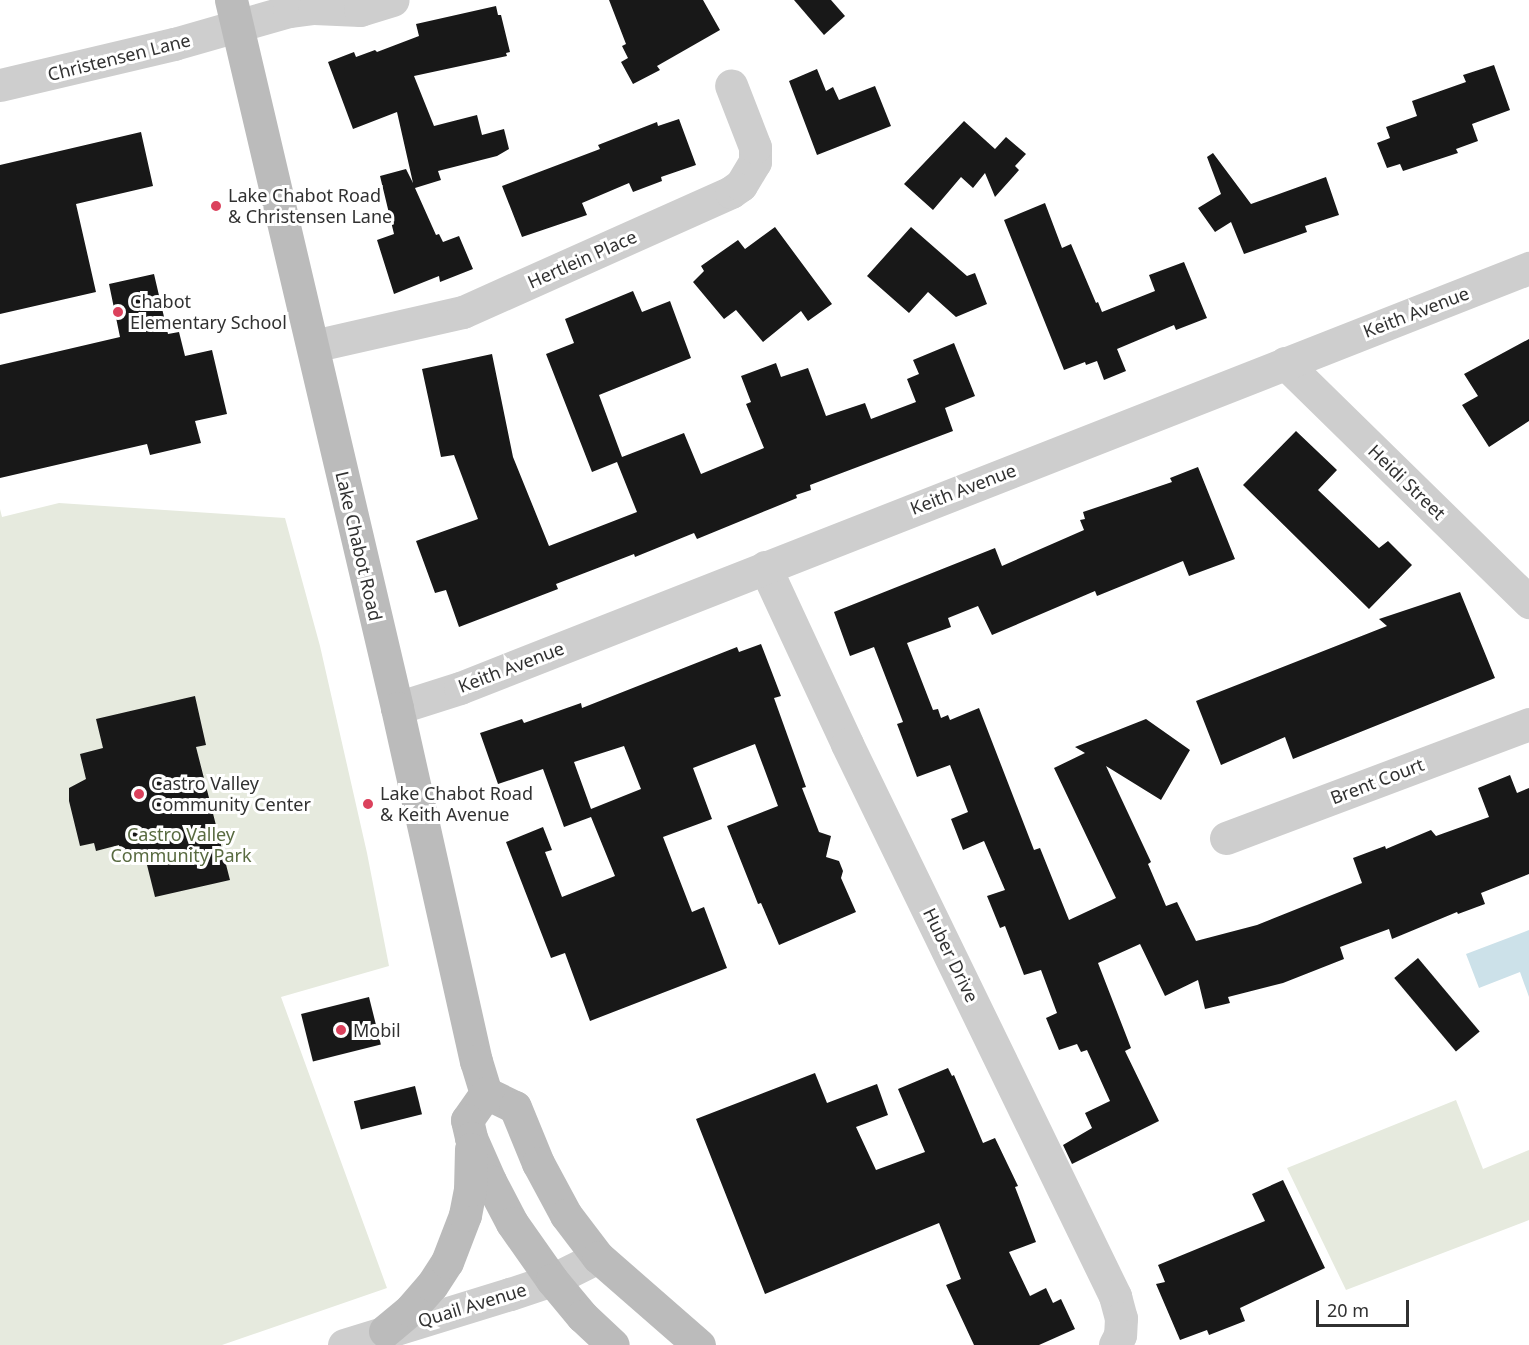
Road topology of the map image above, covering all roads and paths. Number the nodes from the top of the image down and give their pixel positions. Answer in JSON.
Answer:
{"nodes":[{"id":1,"x":392,"y":0,"type":"edge"},
{"id":2,"x":235,"y":14,"type":"edge"},
{"id":3,"x":0,"y":85,"type":"edge"},
{"id":4,"x":731,"y":85,"type":"dead end"},
{"id":5,"x":1529,"y":268,"type":"edge"},
{"id":6,"x":313,"y":346,"type":"junction"},
{"id":7,"x":1285,"y":363,"type":"junction"},
{"id":8,"x":765,"y":567,"type":"junction"},
{"id":9,"x":1529,"y":602,"type":"edge"},
{"id":10,"x":397,"y":708,"type":"junction"},
{"id":11,"x":1529,"y":724,"type":"edge"},
{"id":12,"x":1226,"y":838,"type":"dead end"},
{"id":13,"x":486,"y":1093,"type":"junction"},
{"id":14,"x":471,"y":1138,"type":"junction"},
{"id":15,"x":598,"y":1257,"type":"junction"},
{"id":16,"x":552,"y":1280,"type":"junction"},
{"id":17,"x":385,"y":1331,"type":"junction"},
{"id":18,"x":344,"y":1345,"type":"edge"},
{"id":19,"x":613,"y":1345,"type":"edge"},
{"id":20,"x":699,"y":1345,"type":"edge"},
{"id":21,"x":1115,"y":1345,"type":"edge"}],
"edges":[{"from":1,"to":2,"type":"street","name":"Christensen Lane"},
{"from":2,"to":3,"type":"street","name":"Christensen Lane"},
{"from":2,"to":6,"type":"main road","name":"Lake Chabot Road"},
{"from":4,"to":6,"type":"street","name":"Hertlein Place"},
{"from":5,"to":7,"type":"street","name":"Keith Avenue"},
{"from":6,"to":10,"type":"main road","name":"Lake Chabot Road"},
{"from":7,"to":8,"type":"street","name":"Keith Avenue"},
{"from":7,"to":9,"type":"street","name":"Heidi Street"},
{"from":8,"to":10,"type":"street","name":"Keith Avenue"},
{"from":8,"to":21,"type":"street","name":"Huber Drive"},
{"from":10,"to":13,"type":"main road","name":"Lake Chabot Road"},
{"from":11,"to":12,"type":"street","name":"Brent Court"},
{"from":13,"to":14,"type":"main road"},
{"from":13,"to":15,"type":"main road"},
{"from":14,"to":16,"type":"main road"},
{"from":14,"to":17,"type":"main road"},
{"from":15,"to":16,"type":"street","name":"Quail Avenue"},
{"from":15,"to":20,"type":"main road"},
{"from":16,"to":17,"type":"street","name":"Quail Avenue"},
{"from":16,"to":19,"type":"main road"},
{"from":17,"to":18,"type":"street","name":"Quail Avenue"}]}
